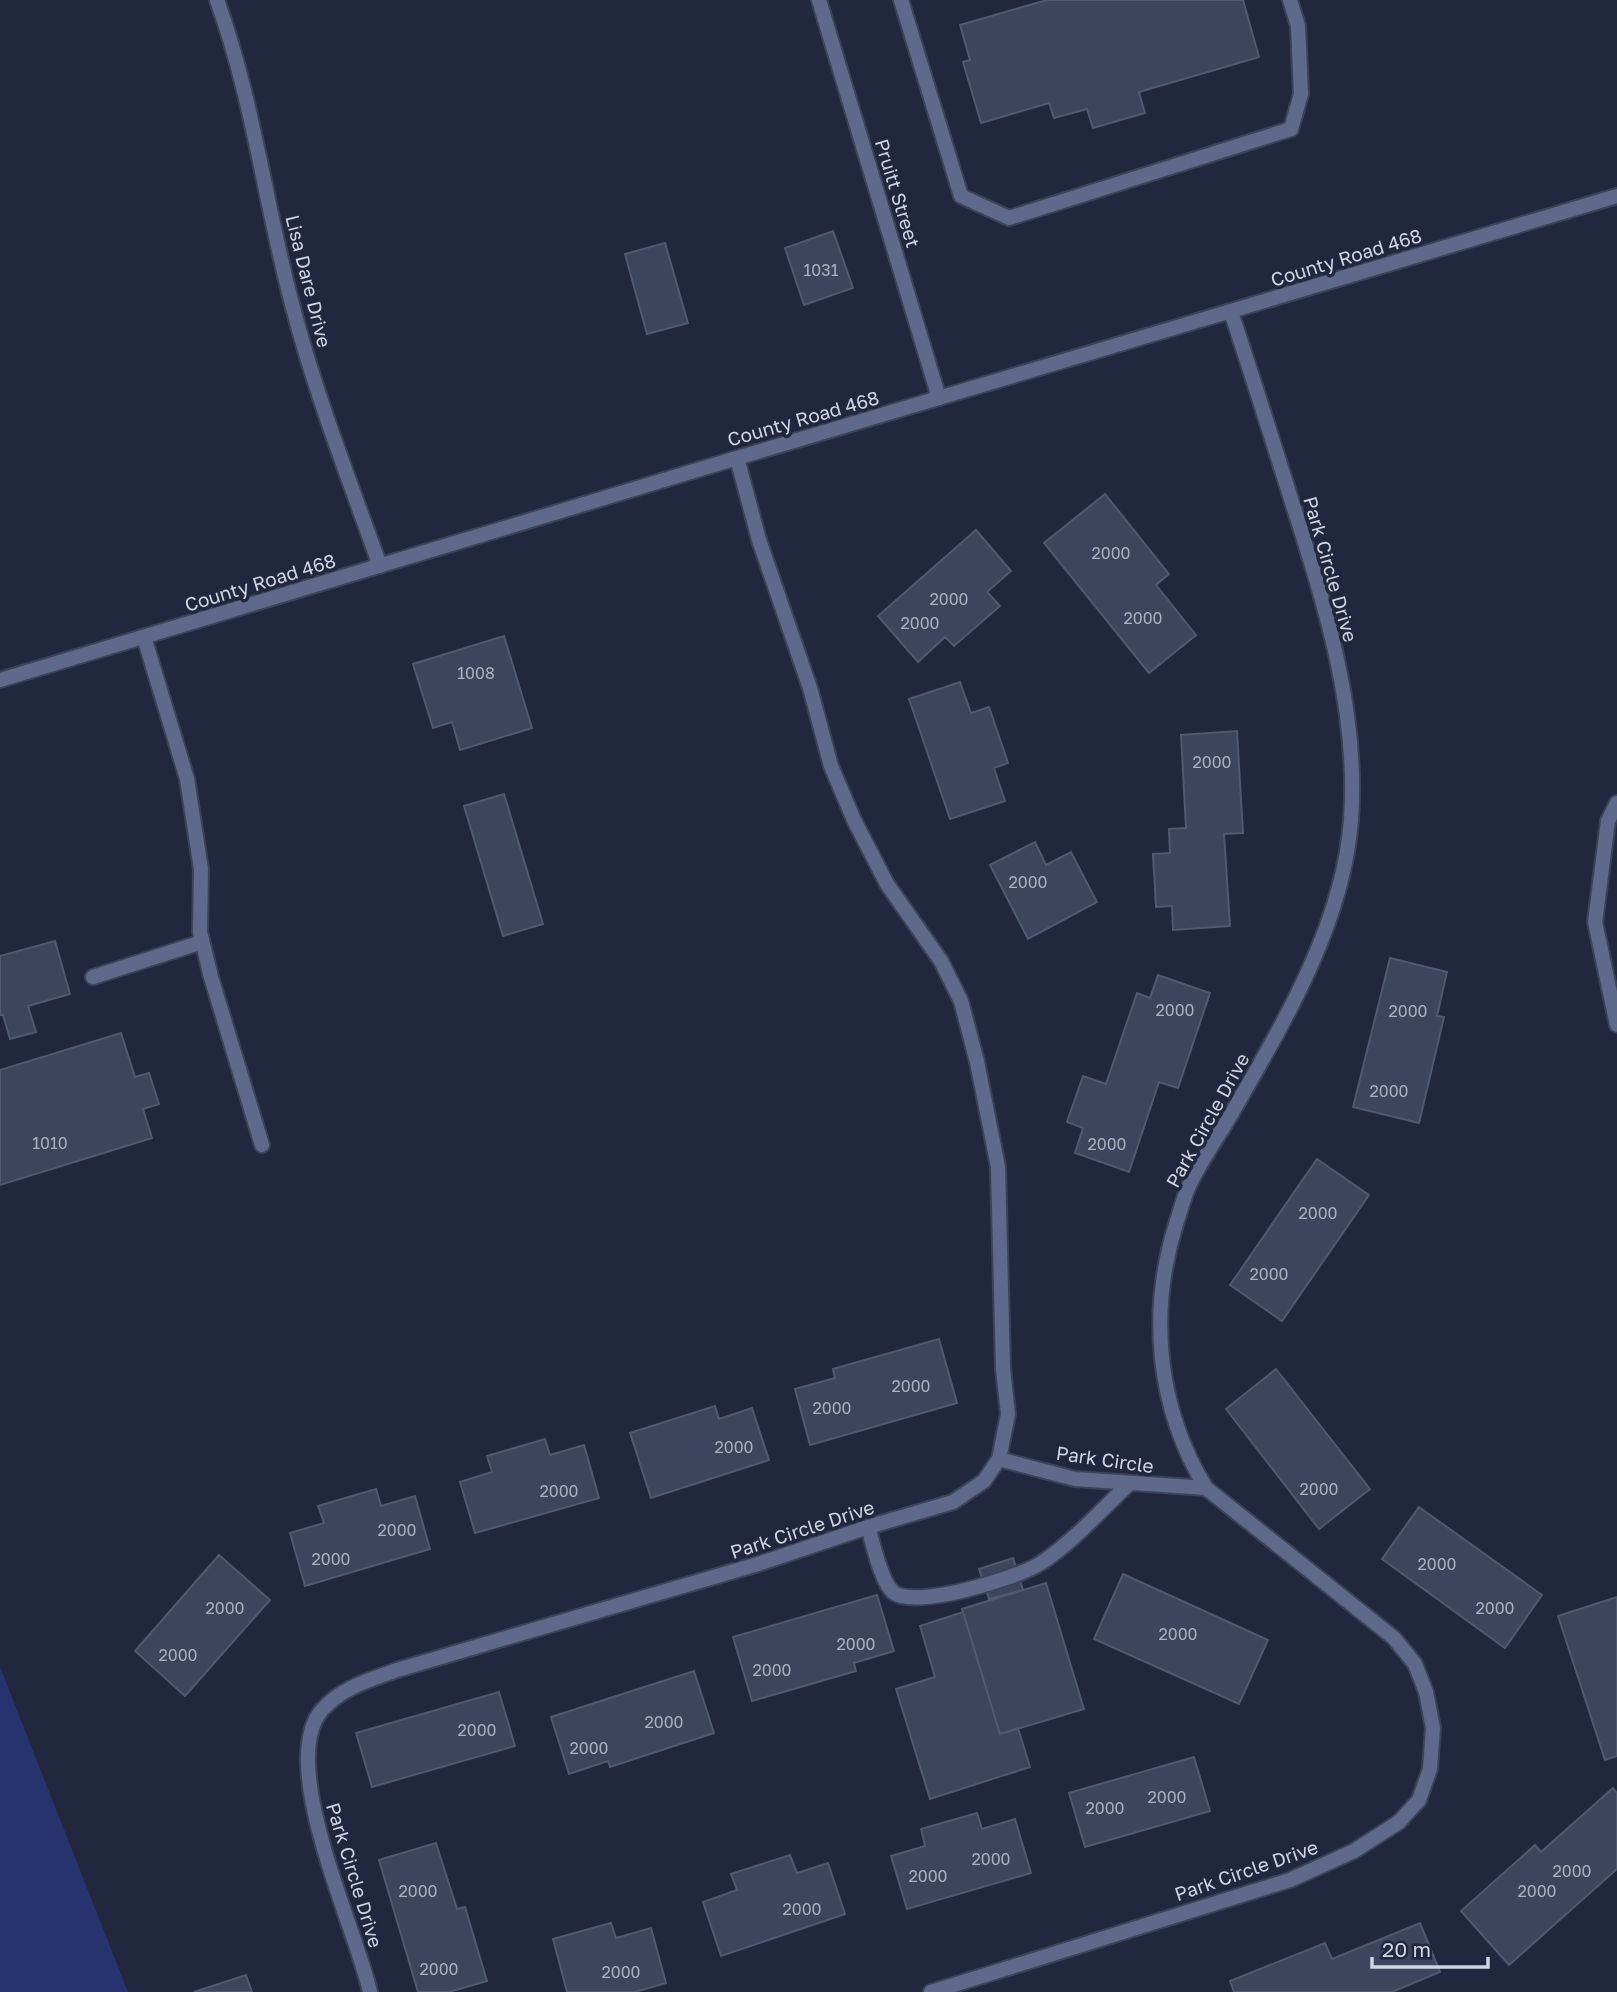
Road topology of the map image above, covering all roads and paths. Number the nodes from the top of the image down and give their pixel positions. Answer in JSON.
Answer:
{"nodes":[{"id":1,"x":217,"y":0,"type":"edge"},
{"id":2,"x":819,"y":0,"type":"edge"},
{"id":3,"x":901,"y":0,"type":"edge"},
{"id":4,"x":1290,"y":0,"type":"edge"},
{"id":5,"x":1617,"y":196,"type":"edge"},
{"id":6,"x":1231,"y":312,"type":"junction"},
{"id":7,"x":939,"y":398,"type":"junction"},
{"id":8,"x":737,"y":458,"type":"junction"},
{"id":9,"x":380,"y":566,"type":"junction"},
{"id":10,"x":144,"y":637,"type":"junction"},
{"id":11,"x":0,"y":680,"type":"edge"},
{"id":12,"x":1617,"y":803,"type":"edge"},
{"id":13,"x":202,"y":942,"type":"junction"},
{"id":14,"x":93,"y":977,"type":"dead end"},
{"id":15,"x":1617,"y":1025,"type":"edge"},
{"id":16,"x":262,"y":1145,"type":"dead end"},
{"id":17,"x":999,"y":1460,"type":"junction"},
{"id":18,"x":1129,"y":1484,"type":"junction"},
{"id":19,"x":1206,"y":1488,"type":"junction"},
{"id":20,"x":868,"y":1527,"type":"junction"},
{"id":21,"x":370,"y":1992,"type":"edge"},
{"id":22,"x":931,"y":1992,"type":"edge"}],
"edges":[{"from":1,"to":9,"type":"street","name":"Lisa Dare Drive"},
{"from":2,"to":7,"type":"street","name":"Pruitt Street"},
{"from":3,"to":4,"type":"street"},
{"from":5,"to":6,"type":"street","name":"County Road 468"},
{"from":6,"to":7,"type":"street","name":"County Road 468"},
{"from":6,"to":19,"type":"street","name":"Park Circle Drive"},
{"from":7,"to":8,"type":"street","name":"County Road 468"},
{"from":8,"to":9,"type":"street","name":"County Road 468"},
{"from":8,"to":17,"type":"street","name":"Park Circle Drive"},
{"from":9,"to":10,"type":"street","name":"County Road 468"},
{"from":10,"to":11,"type":"street","name":"County Road 468"},
{"from":10,"to":13,"type":"street"},
{"from":12,"to":15,"type":"street"},
{"from":13,"to":14,"type":"street"},
{"from":13,"to":16,"type":"street"},
{"from":17,"to":18,"type":"street","name":"Park Circle"},
{"from":17,"to":20,"type":"street","name":"Park Circle Drive"},
{"from":18,"to":19,"type":"street","name":"Park Circle"},
{"from":18,"to":20,"type":"street"},
{"from":19,"to":22,"type":"street","name":"Park Circle Drive"},
{"from":20,"to":21,"type":"street","name":"Park Circle Drive"}]}
